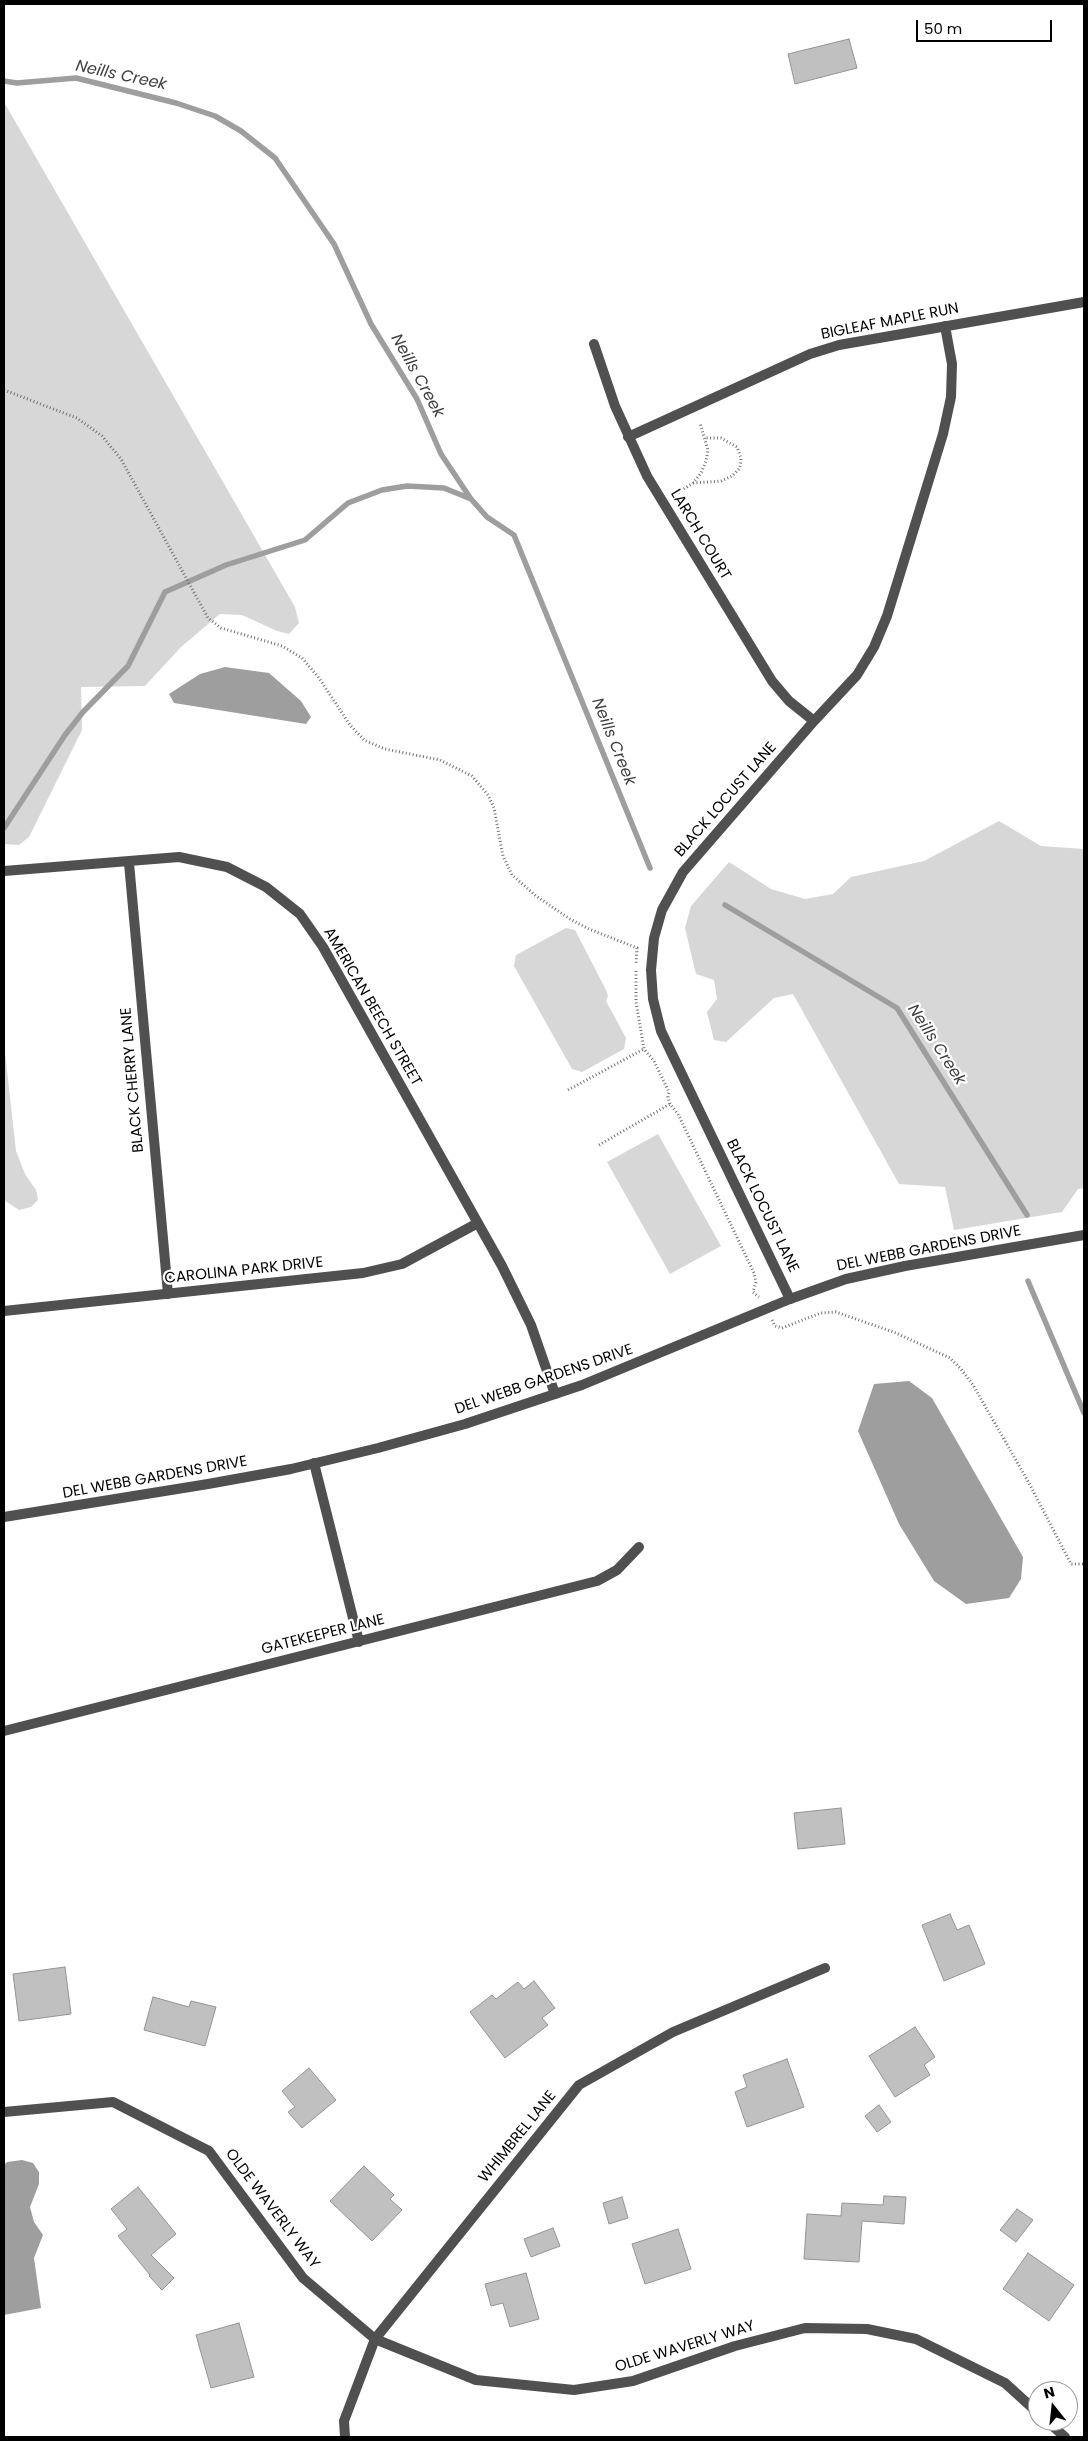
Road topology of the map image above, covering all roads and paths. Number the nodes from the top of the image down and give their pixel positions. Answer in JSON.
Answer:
{"nodes":[{"id":1,"x":1084,"y":302,"type":"edge"},
{"id":2,"x":946,"y":326,"type":"junction"},
{"id":3,"x":594,"y":344,"type":"dead end"},
{"id":4,"x":4,"y":390,"type":"edge"},
{"id":5,"x":700,"y":422,"type":"dead end"},
{"id":6,"x":628,"y":437,"type":"junction"},
{"id":7,"x":706,"y":438,"type":"junction"},
{"id":8,"x":693,"y":483,"type":"junction"},
{"id":9,"x":678,"y":493,"type":"dead end"},
{"id":10,"x":814,"y":721,"type":"junction"},
{"id":11,"x":129,"y":863,"type":"junction"},
{"id":12,"x":4,"y":872,"type":"edge"},
{"id":13,"x":644,"y":1050,"type":"junction"},
{"id":14,"x":598,"y":1074,"type":"junction"},
{"id":15,"x":600,"y":1078,"type":"dead end"},
{"id":16,"x":568,"y":1090,"type":"dead end"},
{"id":17,"x":670,"y":1104,"type":"junction"},
{"id":18,"x":622,"y":1127,"type":"dead end"},
{"id":19,"x":625,"y":1131,"type":"junction"},
{"id":20,"x":599,"y":1145,"type":"dead end"},
{"id":21,"x":476,"y":1224,"type":"junction"},
{"id":22,"x":1084,"y":1234,"type":"edge"},
{"id":23,"x":168,"y":1294,"type":"junction"},
{"id":24,"x":758,"y":1296,"type":"dead end"},
{"id":25,"x":790,"y":1299,"type":"junction"},
{"id":26,"x":4,"y":1311,"type":"edge"},
{"id":27,"x":772,"y":1320,"type":"dead end"},
{"id":28,"x":556,"y":1394,"type":"junction"},
{"id":29,"x":314,"y":1463,"type":"junction"},
{"id":30,"x":4,"y":1516,"type":"edge"},
{"id":31,"x":639,"y":1547,"type":"dead end"},
{"id":32,"x":1084,"y":1564,"type":"edge"},
{"id":33,"x":359,"y":1642,"type":"junction"},
{"id":34,"x":4,"y":1732,"type":"edge"},
{"id":35,"x":825,"y":1968,"type":"dead end"},
{"id":36,"x":4,"y":2112,"type":"edge"},
{"id":37,"x":375,"y":2339,"type":"junction"},
{"id":38,"x":1028,"y":2404,"type":"edge"},
{"id":39,"x":345,"y":2437,"type":"edge"}],
"edges":[{"from":1,"to":2,"type":"street","name":"BIGLEAF MAPLE RUN"},
{"from":2,"to":6,"type":"street","name":"BIGLEAF MAPLE RUN"},
{"from":2,"to":10,"type":"street","name":"BLACK LOCUST LANE"},
{"from":3,"to":6,"type":"street","name":"LARCH COURT"},
{"from":4,"to":13,"type":"path"},
{"from":5,"to":7,"type":"path"},
{"from":6,"to":10,"type":"street","name":"LARCH COURT"},
{"from":7,"to":8,"type":"path"},
{"from":7,"to":8,"type":"path"},
{"from":8,"to":9,"type":"path"},
{"from":10,"to":25,"type":"street","name":"BLACK LOCUST LANE"},
{"from":11,"to":12,"type":"street","name":"AMERICAN BEECH STREET"},
{"from":11,"to":21,"type":"street","name":"AMERICAN BEECH STREET"},
{"from":11,"to":23,"type":"street","name":"BLACK CHERRY LANE"},
{"from":13,"to":14,"type":"path"},
{"from":13,"to":17,"type":"path"},
{"from":14,"to":15,"type":"path"},
{"from":14,"to":16,"type":"path"},
{"from":17,"to":19,"type":"path"},
{"from":17,"to":24,"type":"path"},
{"from":18,"to":19,"type":"path"},
{"from":19,"to":20,"type":"path"},
{"from":21,"to":23,"type":"street","name":"CAROLINA PARK DRIVE"},
{"from":21,"to":28,"type":"street","name":"AMERICAN BEECH STREET"},
{"from":22,"to":25,"type":"street","name":"DEL WEBB GARDENS DRIVE"},
{"from":23,"to":26,"type":"street","name":"CAROLINA PARK DRIVE"},
{"from":25,"to":28,"type":"street","name":"DEL WEBB GARDENS DRIVE"},
{"from":27,"to":32,"type":"path"},
{"from":28,"to":29,"type":"street","name":"DEL WEBB GARDENS DRIVE"},
{"from":29,"to":30,"type":"street","name":"DEL WEBB GARDENS DRIVE"},
{"from":29,"to":33,"type":"street"},
{"from":31,"to":33,"type":"street","name":"GATEKEEPER LANE"},
{"from":33,"to":34,"type":"street","name":"GATEKEEPER LANE"},
{"from":35,"to":37,"type":"street","name":"WHIMBREL LANE"},
{"from":36,"to":37,"type":"street","name":"OLDE WAVERLY WAY"},
{"from":37,"to":38,"type":"street","name":"OLDE WAVERLY WAY"},
{"from":37,"to":39,"type":"street","name":"WHIMBREL LANE"}]}
